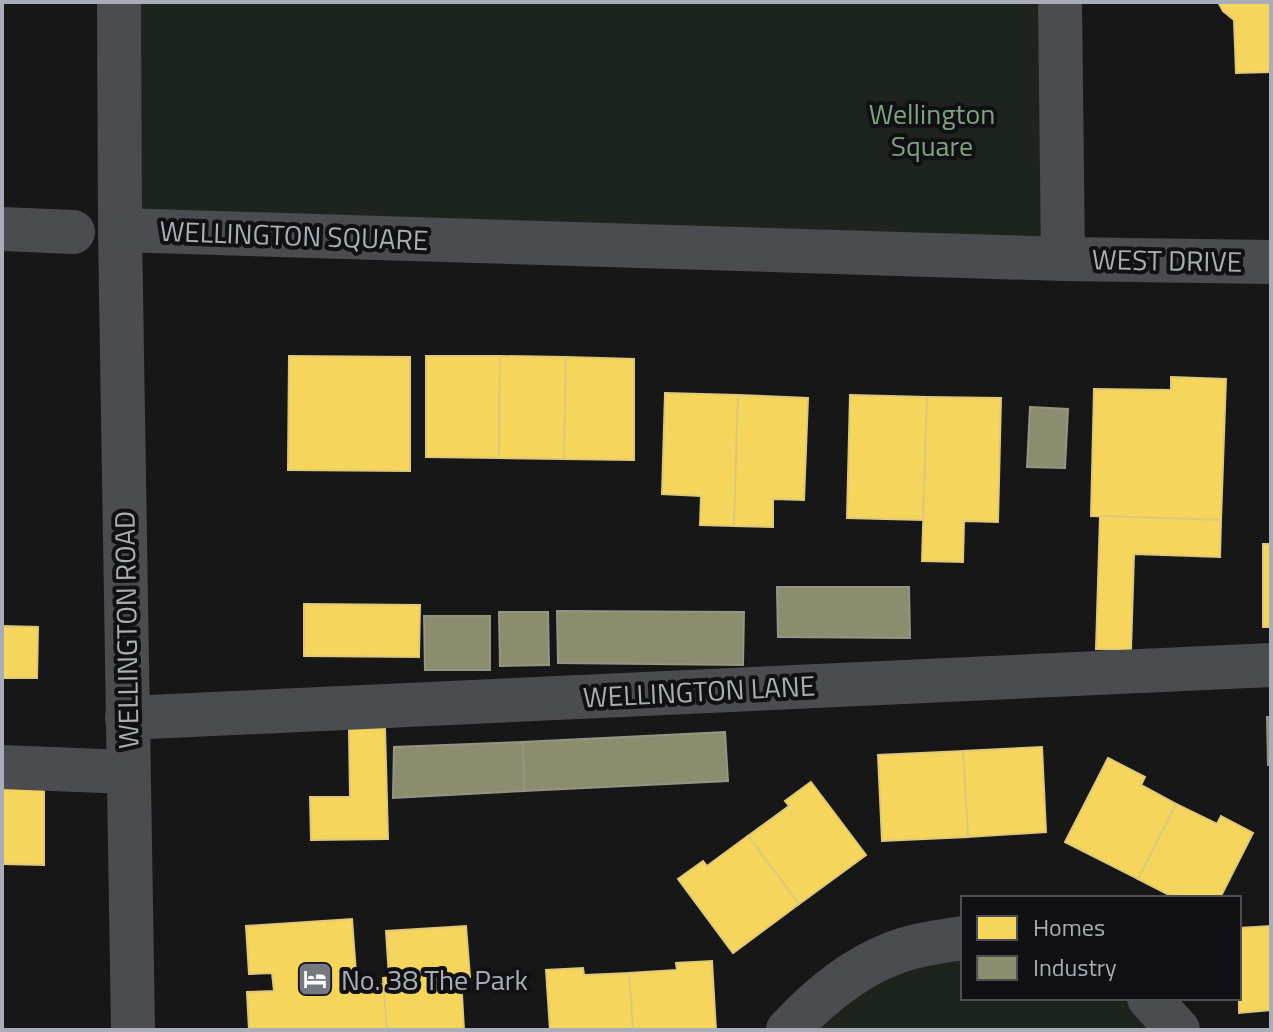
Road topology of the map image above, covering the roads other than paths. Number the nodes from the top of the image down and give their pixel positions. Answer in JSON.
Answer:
{"nodes":[{"id":1,"x":119,"y":2,"type":"edge"},
{"id":2,"x":1060,"y":2,"type":"edge"},
{"id":3,"x":2,"y":229,"type":"edge"},
{"id":4,"x":120,"y":230,"type":"junction"},
{"id":5,"x":73,"y":232,"type":"dead end"},
{"id":6,"x":1063,"y":259,"type":"junction"},
{"id":7,"x":1271,"y":262,"type":"edge"},
{"id":8,"x":1271,"y":665,"type":"edge"},
{"id":9,"x":127,"y":718,"type":"junction"},
{"id":10,"x":2,"y":767,"type":"edge"},
{"id":11,"x":128,"y":772,"type":"junction"},
{"id":12,"x":961,"y":938,"type":"edge"},
{"id":13,"x":1151,"y":1000,"type":"edge"},
{"id":14,"x":133,"y":1030,"type":"edge"},
{"id":15,"x":788,"y":1030,"type":"edge"},
{"id":16,"x":1178,"y":1030,"type":"edge"}],
"edges":[{"from":1,"to":4,"type":"street","name":"WELLINGTON SQUARE"},
{"from":2,"to":6,"type":"street"},
{"from":3,"to":5,"type":"street"},
{"from":4,"to":6,"type":"street","name":"WELLINGTON SQUARE"},
{"from":4,"to":9,"type":"street","name":"WELLINGTON ROAD"},
{"from":6,"to":7,"type":"street","name":"WEST DRIVE"},
{"from":8,"to":9,"type":"street","name":"WELLINGTON LANE"},
{"from":9,"to":11,"type":"street","name":"WELLINGTON ROAD"},
{"from":10,"to":11,"type":"street"},
{"from":11,"to":14,"type":"street","name":"WELLINGTON ROAD"},
{"from":12,"to":15,"type":"street"},
{"from":13,"to":16,"type":"street"}]}
